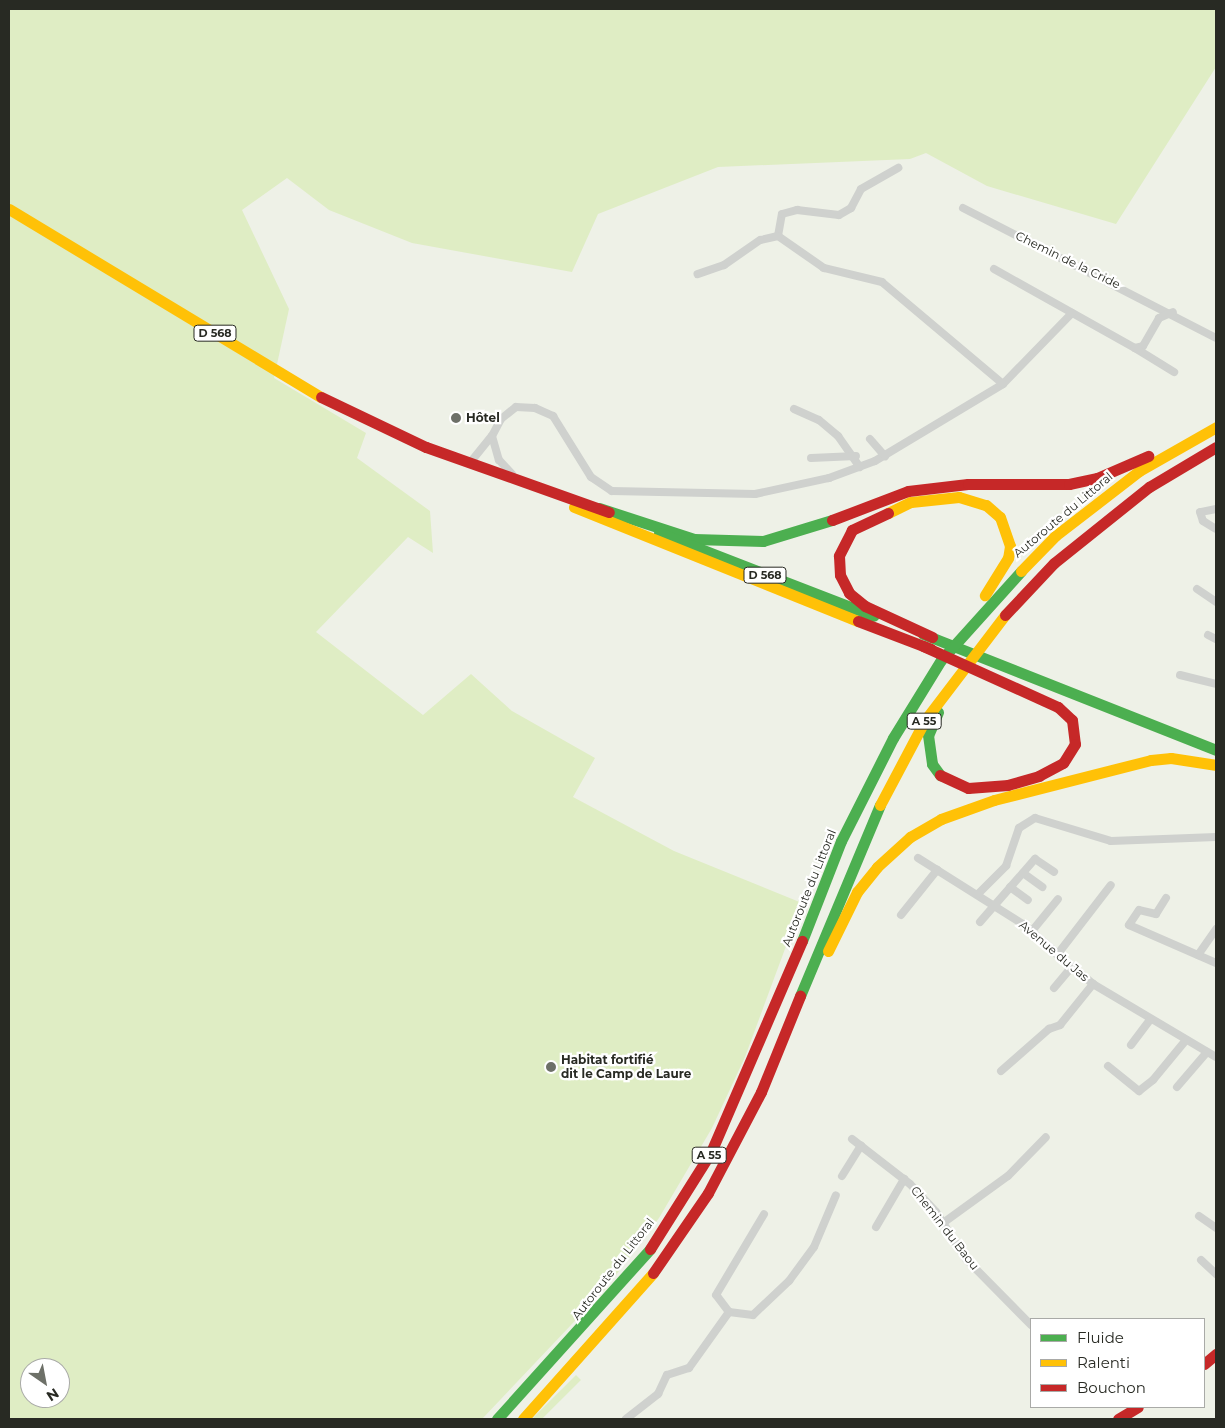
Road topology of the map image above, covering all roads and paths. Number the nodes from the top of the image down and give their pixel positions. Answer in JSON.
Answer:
{"nodes":[{"id":1,"x":898,"y":168,"type":"dead end"},
{"id":2,"x":9,"y":208,"type":"edge"},
{"id":3,"x":963,"y":208,"type":"dead end"},
{"id":4,"x":778,"y":236,"type":"junction"},
{"id":5,"x":994,"y":269,"type":"dead end"},
{"id":6,"x":698,"y":274,"type":"dead end"},
{"id":7,"x":1173,"y":312,"type":"junction"},
{"id":8,"x":1072,"y":313,"type":"junction"},
{"id":9,"x":1216,"y":338,"type":"edge"},
{"id":10,"x":1135,"y":348,"type":"junction"},
{"id":11,"x":1174,"y":372,"type":"dead end"},
{"id":12,"x":1003,"y":384,"type":"junction"},
{"id":13,"x":794,"y":409,"type":"dead end"},
{"id":14,"x":1216,"y":421,"type":"edge"},
{"id":15,"x":1216,"y":427,"type":"edge"},
{"id":16,"x":492,"y":436,"type":"junction"},
{"id":17,"x":870,"y":439,"type":"dead end"},
{"id":18,"x":1216,"y":447,"type":"edge"},
{"id":19,"x":498,"y":455,"type":"junction"},
{"id":20,"x":856,"y":456,"type":"junction"},
{"id":21,"x":885,"y":456,"type":"junction"},
{"id":22,"x":812,"y":458,"type":"dead end"},
{"id":23,"x":476,"y":467,"type":"junction"},
{"id":24,"x":860,"y":467,"type":"junction"},
{"id":25,"x":518,"y":478,"type":"junction"},
{"id":26,"x":599,"y":508,"type":"junction"},
{"id":27,"x":1216,"y":509,"type":"edge"},
{"id":28,"x":1216,"y":529,"type":"edge"},
{"id":29,"x":1085,"y":536,"type":"junction"},
{"id":30,"x":1197,"y":589,"type":"dead end"},
{"id":31,"x":1216,"y":602,"type":"edge"},
{"id":32,"x":1208,"y":635,"type":"dead end"},
{"id":33,"x":932,"y":637,"type":"junction"},
{"id":34,"x":1216,"y":639,"type":"edge"},
{"id":35,"x":983,"y":666,"type":"junction"},
{"id":36,"x":1180,"y":675,"type":"dead end"},
{"id":37,"x":1216,"y":684,"type":"edge"},
{"id":38,"x":1216,"y":750,"type":"edge"},
{"id":39,"x":1216,"y":757,"type":"edge"},
{"id":40,"x":1216,"y":765,"type":"edge"},
{"id":41,"x":1216,"y":837,"type":"edge"},
{"id":42,"x":842,"y":841,"type":"junction"},
{"id":43,"x":918,"y":858,"type":"dead end"},
{"id":44,"x":937,"y":870,"type":"junction"},
{"id":45,"x":1054,"y":872,"type":"dead end"},
{"id":46,"x":1023,"y":873,"type":"junction"},
{"id":47,"x":1111,"y":885,"type":"dead end"},
{"id":48,"x":1010,"y":887,"type":"junction"},
{"id":49,"x":1042,"y":887,"type":"dead end"},
{"id":50,"x":978,"y":894,"type":"junction"},
{"id":51,"x":1166,"y":898,"type":"dead end"},
{"id":52,"x":1058,"y":899,"type":"dead end"},
{"id":53,"x":1028,"y":900,"type":"dead end"},
{"id":54,"x":993,"y":904,"type":"junction"},
{"id":55,"x":901,"y":915,"type":"dead end"},
{"id":56,"x":980,"y":922,"type":"dead end"},
{"id":57,"x":1216,"y":930,"type":"edge"},
{"id":58,"x":1032,"y":932,"type":"junction"},
{"id":59,"x":1057,"y":955,"type":"junction"},
{"id":60,"x":1198,"y":955,"type":"junction"},
{"id":61,"x":1216,"y":963,"type":"edge"},
{"id":62,"x":1071,"y":968,"type":"junction"},
{"id":63,"x":1093,"y":984,"type":"junction"},
{"id":64,"x":1054,"y":988,"type":"dead end"},
{"id":65,"x":1150,"y":1020,"type":"junction"},
{"id":66,"x":1186,"y":1040,"type":"junction"},
{"id":67,"x":1131,"y":1045,"type":"dead end"},
{"id":68,"x":1207,"y":1052,"type":"junction"},
{"id":69,"x":1216,"y":1057,"type":"edge"},
{"id":70,"x":1108,"y":1066,"type":"dead end"},
{"id":71,"x":1001,"y":1072,"type":"dead end"},
{"id":72,"x":1177,"y":1087,"type":"dead end"},
{"id":73,"x":761,"y":1092,"type":"junction"},
{"id":74,"x":1046,"y":1137,"type":"dead end"},
{"id":75,"x":852,"y":1139,"type":"dead end"},
{"id":76,"x":861,"y":1146,"type":"junction"},
{"id":77,"x":842,"y":1176,"type":"dead end"},
{"id":78,"x":904,"y":1179,"type":"junction"},
{"id":79,"x":836,"y":1195,"type":"dead end"},
{"id":80,"x":764,"y":1214,"type":"dead end"},
{"id":81,"x":1199,"y":1216,"type":"dead end"},
{"id":82,"x":943,"y":1223,"type":"junction"},
{"id":83,"x":876,"y":1226,"type":"dead end"},
{"id":84,"x":1216,"y":1228,"type":"edge"},
{"id":85,"x":1201,"y":1260,"type":"dead end"},
{"id":86,"x":1216,"y":1274,"type":"edge"},
{"id":87,"x":730,"y":1312,"type":"junction"},
{"id":88,"x":1030,"y":1324,"type":"edge"},
{"id":89,"x":1216,"y":1354,"type":"edge"},
{"id":90,"x":1205,"y":1363,"type":"edge"},
{"id":91,"x":1136,"y":1408,"type":"edge"},
{"id":92,"x":497,"y":1419,"type":"edge"},
{"id":93,"x":523,"y":1419,"type":"edge"},
{"id":94,"x":626,"y":1419,"type":"edge"},
{"id":95,"x":1118,"y":1419,"type":"edge"}],
"edges":[{"from":1,"to":4,"type":"street"},
{"from":2,"to":23,"type":"main road","number":"D 568"},
{"from":3,"to":7,"type":"street","name":"Chemin de la Cride"},
{"from":4,"to":6,"type":"street"},
{"from":4,"to":12,"type":"street"},
{"from":5,"to":8,"type":"street"},
{"from":7,"to":9,"type":"street","name":"Chemin de la Cride"},
{"from":7,"to":10,"type":"street"},
{"from":8,"to":10,"type":"street"},
{"from":8,"to":12,"type":"street"},
{"from":10,"to":11,"type":"street"},
{"from":12,"to":21,"type":"street"},
{"from":13,"to":20,"type":"street"},
{"from":14,"to":26,"type":"main road"},
{"from":15,"to":42,"type":"main road","name":"Autoroute du Littoral","number":"A 55"},
{"from":16,"to":19,"type":"street"},
{"from":16,"to":23,"type":"street"},
{"from":16,"to":24,"type":"street"},
{"from":17,"to":21,"type":"street"},
{"from":18,"to":29,"type":"main road","number":"A 55"},
{"from":19,"to":23,"type":"street"},
{"from":19,"to":25,"type":"street"},
{"from":20,"to":22,"type":"street"},
{"from":20,"to":24,"type":"street"},
{"from":21,"to":24,"type":"street"},
{"from":23,"to":25,"type":"main road","number":"D 568"},
{"from":23,"to":35,"type":"main road","number":"D 568"},
{"from":25,"to":26,"type":"main road","number":"D 568"},
{"from":26,"to":33,"type":"main road","number":"D 568"},
{"from":27,"to":28,"type":"street"},
{"from":29,"to":35,"type":"main road"},
{"from":29,"to":73,"type":"main road","number":"A 55"},
{"from":30,"to":31,"type":"street"},
{"from":32,"to":34,"type":"street"},
{"from":33,"to":35,"type":"main road","number":"D 568"},
{"from":33,"to":42,"type":"main road"},
{"from":35,"to":38,"type":"main road","number":"D 568"},
{"from":35,"to":39,"type":"main road","number":"D 568"},
{"from":36,"to":37,"type":"street"},
{"from":40,"to":73,"type":"main road"},
{"from":41,"to":50,"type":"street"},
{"from":42,"to":92,"type":"main road","name":"Autoroute du Littoral","number":"A 55"},
{"from":43,"to":44,"type":"street","name":"Avenue du Jas"},
{"from":44,"to":50,"type":"street","name":"Avenue du Jas"},
{"from":44,"to":55,"type":"street"},
{"from":45,"to":46,"type":"street"},
{"from":46,"to":48,"type":"street"},
{"from":46,"to":49,"type":"street"},
{"from":47,"to":59,"type":"street"},
{"from":48,"to":53,"type":"street"},
{"from":48,"to":54,"type":"street"},
{"from":50,"to":54,"type":"street","name":"Avenue du Jas"},
{"from":51,"to":60,"type":"street"},
{"from":52,"to":58,"type":"street"},
{"from":54,"to":56,"type":"street"},
{"from":54,"to":58,"type":"street","name":"Avenue du Jas"},
{"from":57,"to":60,"type":"street"},
{"from":58,"to":59,"type":"street","name":"Avenue du Jas"},
{"from":59,"to":62,"type":"street","name":"Avenue du Jas"},
{"from":60,"to":61,"type":"street"},
{"from":62,"to":63,"type":"street","name":"Avenue du Jas"},
{"from":62,"to":64,"type":"street"},
{"from":63,"to":65,"type":"street","name":"Avenue du Jas"},
{"from":63,"to":71,"type":"street"},
{"from":65,"to":66,"type":"street","name":"Avenue du Jas"},
{"from":65,"to":67,"type":"street"},
{"from":66,"to":68,"type":"street","name":"Avenue du Jas"},
{"from":66,"to":70,"type":"street"},
{"from":68,"to":69,"type":"street","name":"Avenue du Jas"},
{"from":68,"to":72,"type":"street"},
{"from":73,"to":93,"type":"main road","number":"A 55"},
{"from":74,"to":82,"type":"street"},
{"from":75,"to":76,"type":"street","name":"Chemin du Baou"},
{"from":76,"to":77,"type":"street"},
{"from":76,"to":78,"type":"street","name":"Chemin du Baou"},
{"from":78,"to":82,"type":"street","name":"Chemin du Baou"},
{"from":78,"to":83,"type":"street"},
{"from":79,"to":87,"type":"street"},
{"from":80,"to":87,"type":"street"},
{"from":81,"to":84,"type":"street"},
{"from":82,"to":88,"type":"street","name":"Chemin du Baou"},
{"from":85,"to":86,"type":"street"},
{"from":87,"to":94,"type":"street"},
{"from":89,"to":90,"type":"main road"},
{"from":91,"to":95,"type":"main road"}]}
